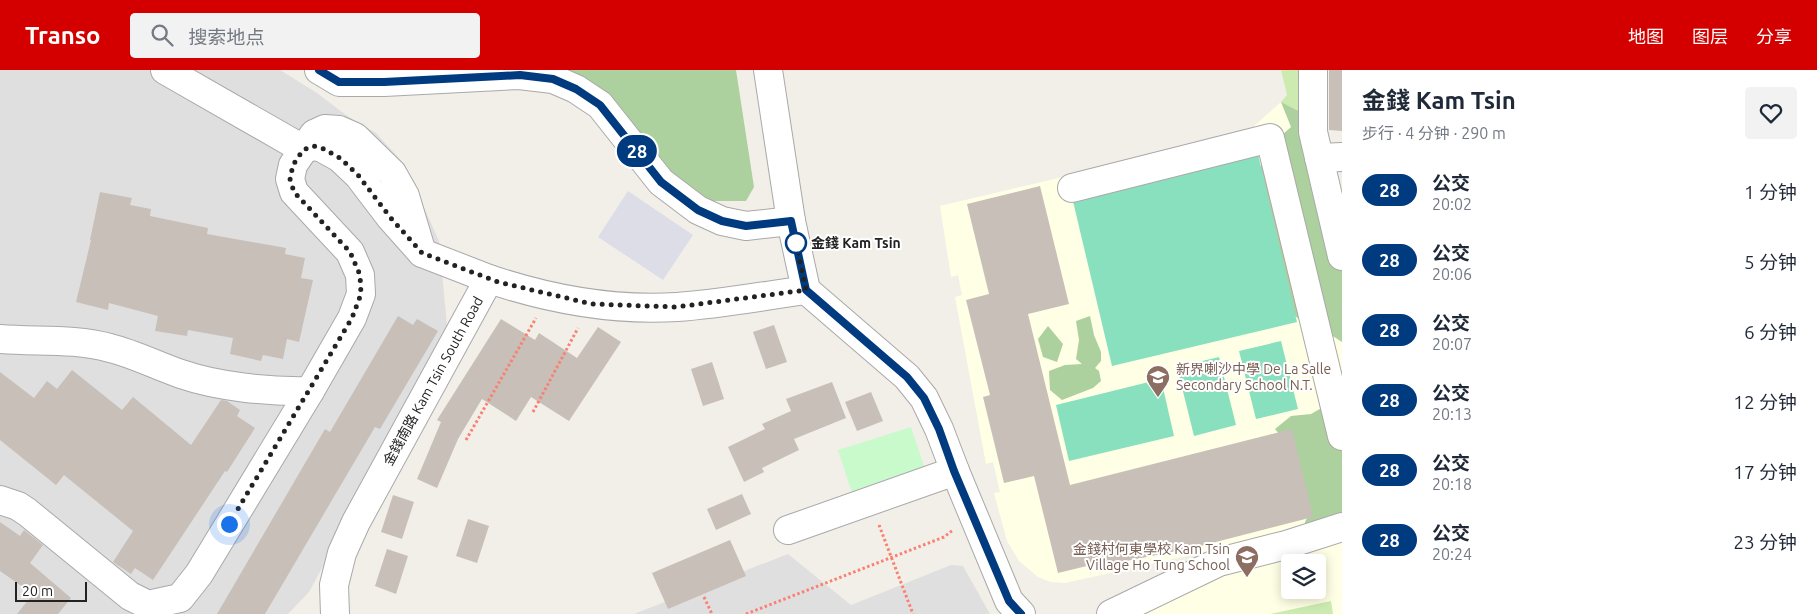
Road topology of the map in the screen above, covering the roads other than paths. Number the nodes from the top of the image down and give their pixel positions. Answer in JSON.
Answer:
{"nodes":[{"id":1,"x":165,"y":70,"type":"edge"},
{"id":2,"x":319,"y":70,"type":"edge"},
{"id":3,"x":768,"y":70,"type":"edge"},
{"id":4,"x":1313,"y":70,"type":"edge"},
{"id":5,"x":303,"y":150,"type":"junction"},
{"id":6,"x":1330,"y":157,"type":"edge"},
{"id":7,"x":1072,"y":188,"type":"dead end"},
{"id":8,"x":1337,"y":206,"type":"edge"},
{"id":9,"x":791,"y":221,"type":"junction"},
{"id":10,"x":1342,"y":256,"type":"edge"},
{"id":11,"x":489,"y":279,"type":"junction"},
{"id":12,"x":806,"y":290,"type":"junction"},
{"id":13,"x":0,"y":339,"type":"edge"},
{"id":14,"x":310,"y":391,"type":"junction"},
{"id":15,"x":1342,"y":436,"type":"edge"},
{"id":16,"x":954,"y":471,"type":"junction"},
{"id":17,"x":0,"y":500,"type":"edge"},
{"id":18,"x":1342,"y":526,"type":"edge"},
{"id":19,"x":788,"y":530,"type":"dead end"},
{"id":20,"x":338,"y":612,"type":"edge"},
{"id":21,"x":1021,"y":614,"type":"edge"},
{"id":22,"x":1111,"y":614,"type":"edge"}],
"edges":[{"from":1,"to":5,"type":"street"},
{"from":2,"to":9,"type":"street"},
{"from":3,"to":9,"type":"street"},
{"from":4,"to":6,"type":"street"},
{"from":5,"to":11,"type":"street"},
{"from":5,"to":14,"type":"street"},
{"from":6,"to":8,"type":"street"},
{"from":7,"to":15,"type":"street"},
{"from":8,"to":10,"type":"street"},
{"from":9,"to":12,"type":"street"},
{"from":11,"to":12,"type":"street"},
{"from":11,"to":20,"type":"street","name":"金錢南路 Kam Tsin South Road"},
{"from":12,"to":16,"type":"street"},
{"from":13,"to":14,"type":"street"},
{"from":14,"to":17,"type":"street"},
{"from":16,"to":19,"type":"street"},
{"from":16,"to":21,"type":"street"},
{"from":18,"to":22,"type":"street"}]}
